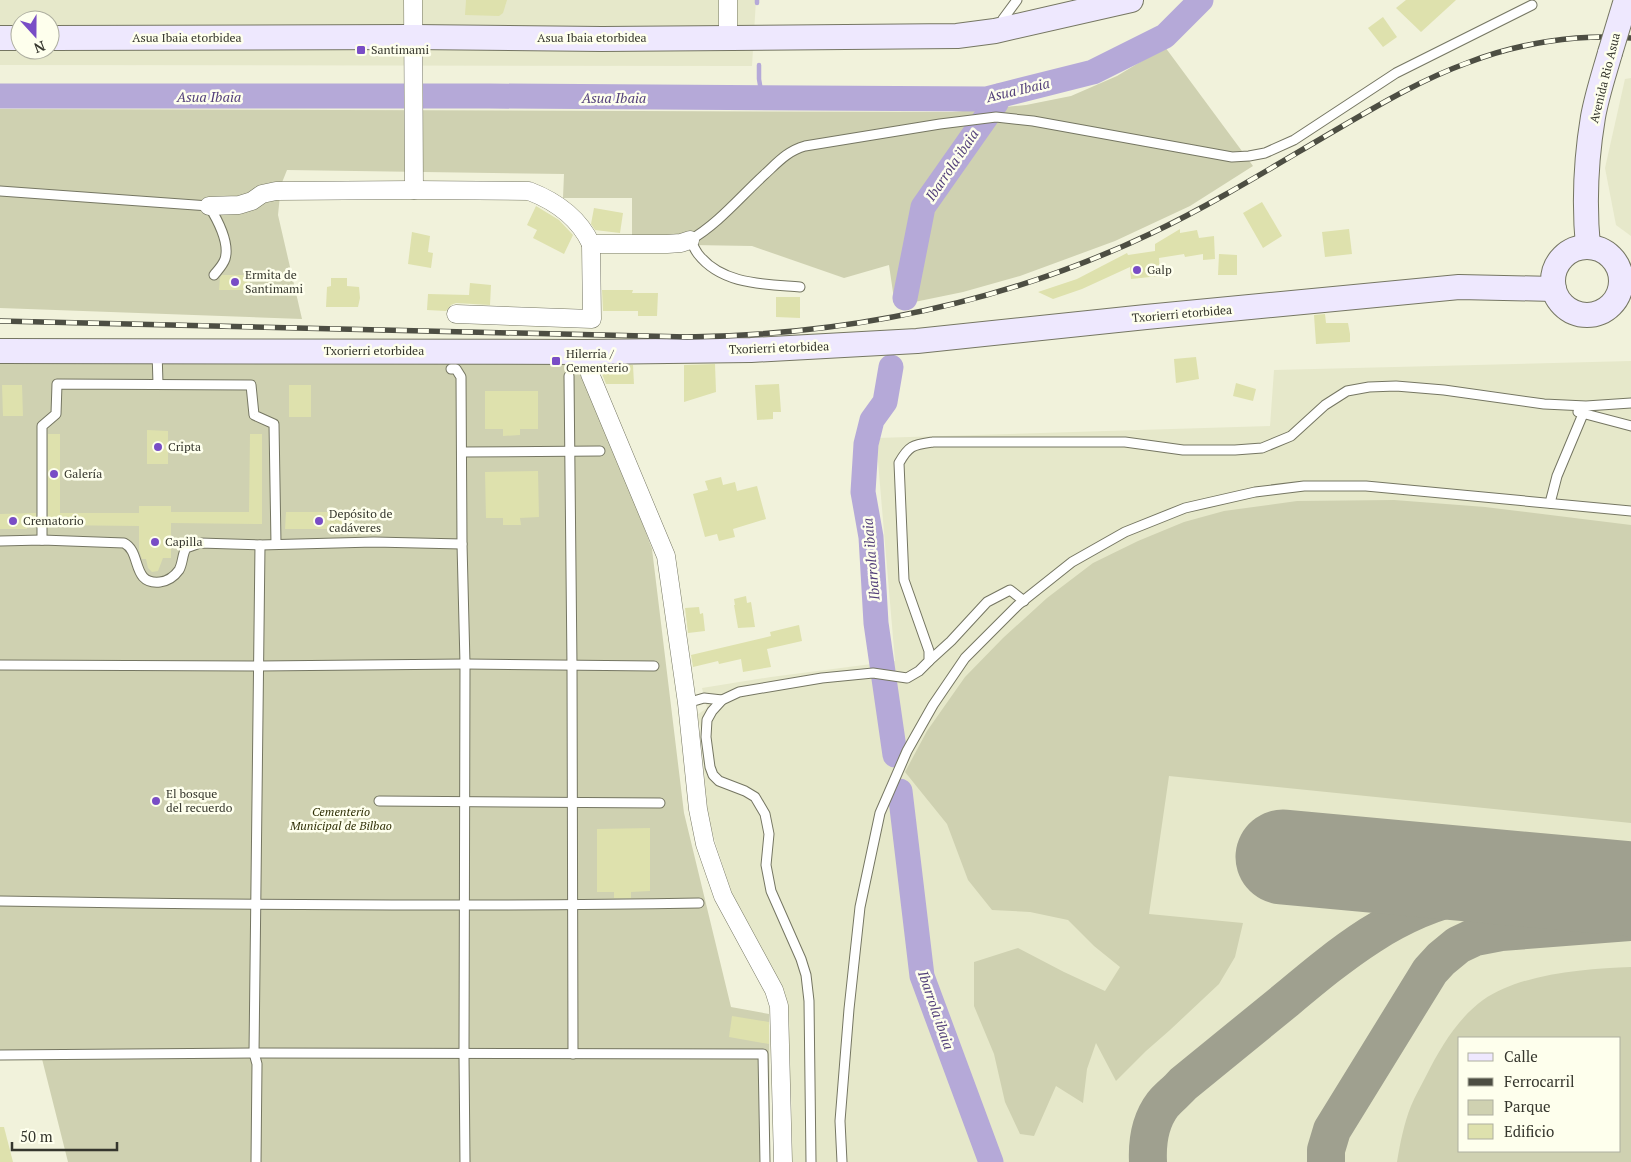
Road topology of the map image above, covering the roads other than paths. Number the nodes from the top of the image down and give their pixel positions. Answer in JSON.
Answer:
{"nodes":[{"id":1,"x":413,"y":0,"type":"edge"},
{"id":2,"x":728,"y":0,"type":"edge"},
{"id":3,"x":1017,"y":0,"type":"edge"},
{"id":4,"x":1131,"y":0,"type":"edge"},
{"id":5,"x":1626,"y":0,"type":"edge"},
{"id":6,"x":1532,"y":5,"type":"dead end"},
{"id":7,"x":1000,"y":30,"type":"junction"},
{"id":8,"x":413,"y":37,"type":"junction"},
{"id":9,"x":728,"y":37,"type":"junction"},
{"id":10,"x":60,"y":38,"type":"edge"},
{"id":11,"x":414,"y":190,"type":"junction"},
{"id":12,"x":0,"y":191,"type":"edge"},
{"id":13,"x":209,"y":206,"type":"junction"},
{"id":14,"x":690,"y":240,"type":"junction"},
{"id":15,"x":591,"y":244,"type":"junction"},
{"id":16,"x":1588,"y":247,"type":"junction"},
{"id":17,"x":214,"y":275,"type":"dead end"},
{"id":18,"x":1626,"y":276,"type":"edge"},
{"id":19,"x":800,"y":288,"type":"dead end"},
{"id":20,"x":1554,"y":289,"type":"junction"},
{"id":21,"x":456,"y":314,"type":"dead end"},
{"id":22,"x":0,"y":351,"type":"edge"},
{"id":23,"x":157,"y":351,"type":"junction"},
{"id":24,"x":586,"y":352,"type":"junction"},
{"id":25,"x":451,"y":369,"type":"dead end"},
{"id":26,"x":568,"y":376,"type":"dead end"},
{"id":27,"x":158,"y":384,"type":"junction"},
{"id":28,"x":1631,"y":403,"type":"edge"},
{"id":29,"x":1544,"y":404,"type":"junction"},
{"id":30,"x":1582,"y":414,"type":"junction"},
{"id":31,"x":1631,"y":426,"type":"edge"},
{"id":32,"x":600,"y":451,"type":"dead end"},
{"id":33,"x":462,"y":452,"type":"junction"},
{"id":34,"x":569,"y":452,"type":"junction"},
{"id":35,"x":1550,"y":503,"type":"junction"},
{"id":36,"x":1631,"y":511,"type":"edge"},
{"id":37,"x":42,"y":540,"type":"junction"},
{"id":38,"x":0,"y":541,"type":"edge"},
{"id":39,"x":276,"y":544,"type":"junction"},
{"id":40,"x":462,"y":544,"type":"junction"},
{"id":41,"x":260,"y":545,"type":"junction"},
{"id":42,"x":1024,"y":601,"type":"junction"},
{"id":43,"x":929,"y":661,"type":"junction"},
{"id":44,"x":465,"y":664,"type":"junction"},
{"id":45,"x":0,"y":665,"type":"edge"},
{"id":46,"x":259,"y":666,"type":"junction"},
{"id":47,"x":572,"y":666,"type":"junction"},
{"id":48,"x":654,"y":666,"type":"dead end"},
{"id":49,"x":722,"y":700,"type":"junction"},
{"id":50,"x":687,"y":703,"type":"junction"},
{"id":51,"x":379,"y":801,"type":"dead end"},
{"id":52,"x":464,"y":802,"type":"junction"},
{"id":53,"x":572,"y":803,"type":"junction"},
{"id":54,"x":660,"y":803,"type":"dead end"},
{"id":55,"x":0,"y":901,"type":"edge"},
{"id":56,"x":699,"y":904,"type":"dead end"},
{"id":57,"x":464,"y":905,"type":"junction"},
{"id":58,"x":573,"y":905,"type":"junction"},
{"id":59,"x":256,"y":906,"type":"junction"},
{"id":60,"x":254,"y":1053,"type":"junction"},
{"id":61,"x":464,"y":1054,"type":"junction"},
{"id":62,"x":573,"y":1054,"type":"junction"},
{"id":63,"x":0,"y":1055,"type":"edge"},
{"id":64,"x":256,"y":1162,"type":"edge"},
{"id":65,"x":465,"y":1162,"type":"edge"},
{"id":66,"x":765,"y":1162,"type":"edge"},
{"id":67,"x":783,"y":1162,"type":"edge"},
{"id":68,"x":811,"y":1162,"type":"edge"},
{"id":69,"x":842,"y":1162,"type":"edge"}],
"edges":[{"from":1,"to":8,"type":"street"},
{"from":2,"to":9,"type":"street"},
{"from":3,"to":7,"type":"lane"},
{"from":4,"to":7,"type":"street","name":"Asua Ibaia etorbidea"},
{"from":5,"to":16,"type":"street","name":"Avenida Rio Asua","bridge":true},
{"from":6,"to":14,"type":"lane"},
{"from":7,"to":9,"type":"street","name":"Asua Ibaia etorbidea"},
{"from":8,"to":9,"type":"street","name":"Asua Ibaia etorbidea"},
{"from":8,"to":10,"type":"street","name":"Asua Ibaia etorbidea"},
{"from":8,"to":11,"type":"street"},
{"from":11,"to":13,"type":"street"},
{"from":11,"to":15,"type":"street"},
{"from":12,"to":13,"type":"lane"},
{"from":13,"to":17,"type":"lane"},
{"from":14,"to":15,"type":"street"},
{"from":14,"to":19,"type":"lane"},
{"from":15,"to":21,"type":"street"},
{"from":16,"to":18,"type":"street"},
{"from":16,"to":20,"type":"street"},
{"from":18,"to":20,"type":"street"},
{"from":20,"to":24,"type":"street","name":"Txorierri etorbidea"},
{"from":22,"to":23,"type":"street","name":"Txorierri etorbidea"},
{"from":23,"to":24,"type":"street","name":"Txorierri etorbidea"},
{"from":23,"to":27,"type":"lane"},
{"from":24,"to":50,"type":"street"},
{"from":25,"to":33,"type":"lane"},
{"from":26,"to":34,"type":"lane"},
{"from":27,"to":37,"type":"lane"},
{"from":27,"to":39,"type":"lane"},
{"from":28,"to":29,"type":"lane"},
{"from":29,"to":30,"type":"lane"},
{"from":29,"to":43,"type":"lane"},
{"from":30,"to":31,"type":"lane"},
{"from":30,"to":35,"type":"lane"},
{"from":32,"to":34,"type":"lane"},
{"from":33,"to":34,"type":"lane"},
{"from":33,"to":40,"type":"lane"},
{"from":34,"to":47,"type":"lane"},
{"from":35,"to":36,"type":"lane"},
{"from":35,"to":42,"type":"lane"},
{"from":37,"to":38,"type":"lane"},
{"from":37,"to":41,"type":"lane"},
{"from":39,"to":40,"type":"lane"},
{"from":39,"to":41,"type":"lane"},
{"from":40,"to":44,"type":"lane"},
{"from":41,"to":46,"type":"lane"},
{"from":42,"to":43,"type":"lane"},
{"from":42,"to":69,"type":"lane"},
{"from":43,"to":49,"type":"lane"},
{"from":44,"to":46,"type":"lane"},
{"from":44,"to":47,"type":"lane"},
{"from":44,"to":52,"type":"lane"},
{"from":45,"to":46,"type":"lane"},
{"from":46,"to":59,"type":"lane"},
{"from":47,"to":48,"type":"lane"},
{"from":47,"to":53,"type":"lane"},
{"from":49,"to":50,"type":"lane"},
{"from":49,"to":68,"type":"lane"},
{"from":50,"to":67,"type":"street"},
{"from":51,"to":52,"type":"lane"},
{"from":52,"to":53,"type":"lane"},
{"from":52,"to":57,"type":"lane"},
{"from":53,"to":54,"type":"lane"},
{"from":53,"to":58,"type":"lane"},
{"from":55,"to":59,"type":"lane"},
{"from":56,"to":58,"type":"lane"},
{"from":57,"to":58,"type":"lane"},
{"from":57,"to":59,"type":"lane"},
{"from":57,"to":61,"type":"lane"},
{"from":58,"to":62,"type":"lane"},
{"from":59,"to":60,"type":"lane"},
{"from":60,"to":61,"type":"lane"},
{"from":60,"to":63,"type":"lane"},
{"from":60,"to":64,"type":"lane"},
{"from":61,"to":62,"type":"lane"},
{"from":61,"to":65,"type":"lane"},
{"from":62,"to":66,"type":"lane"}]}
